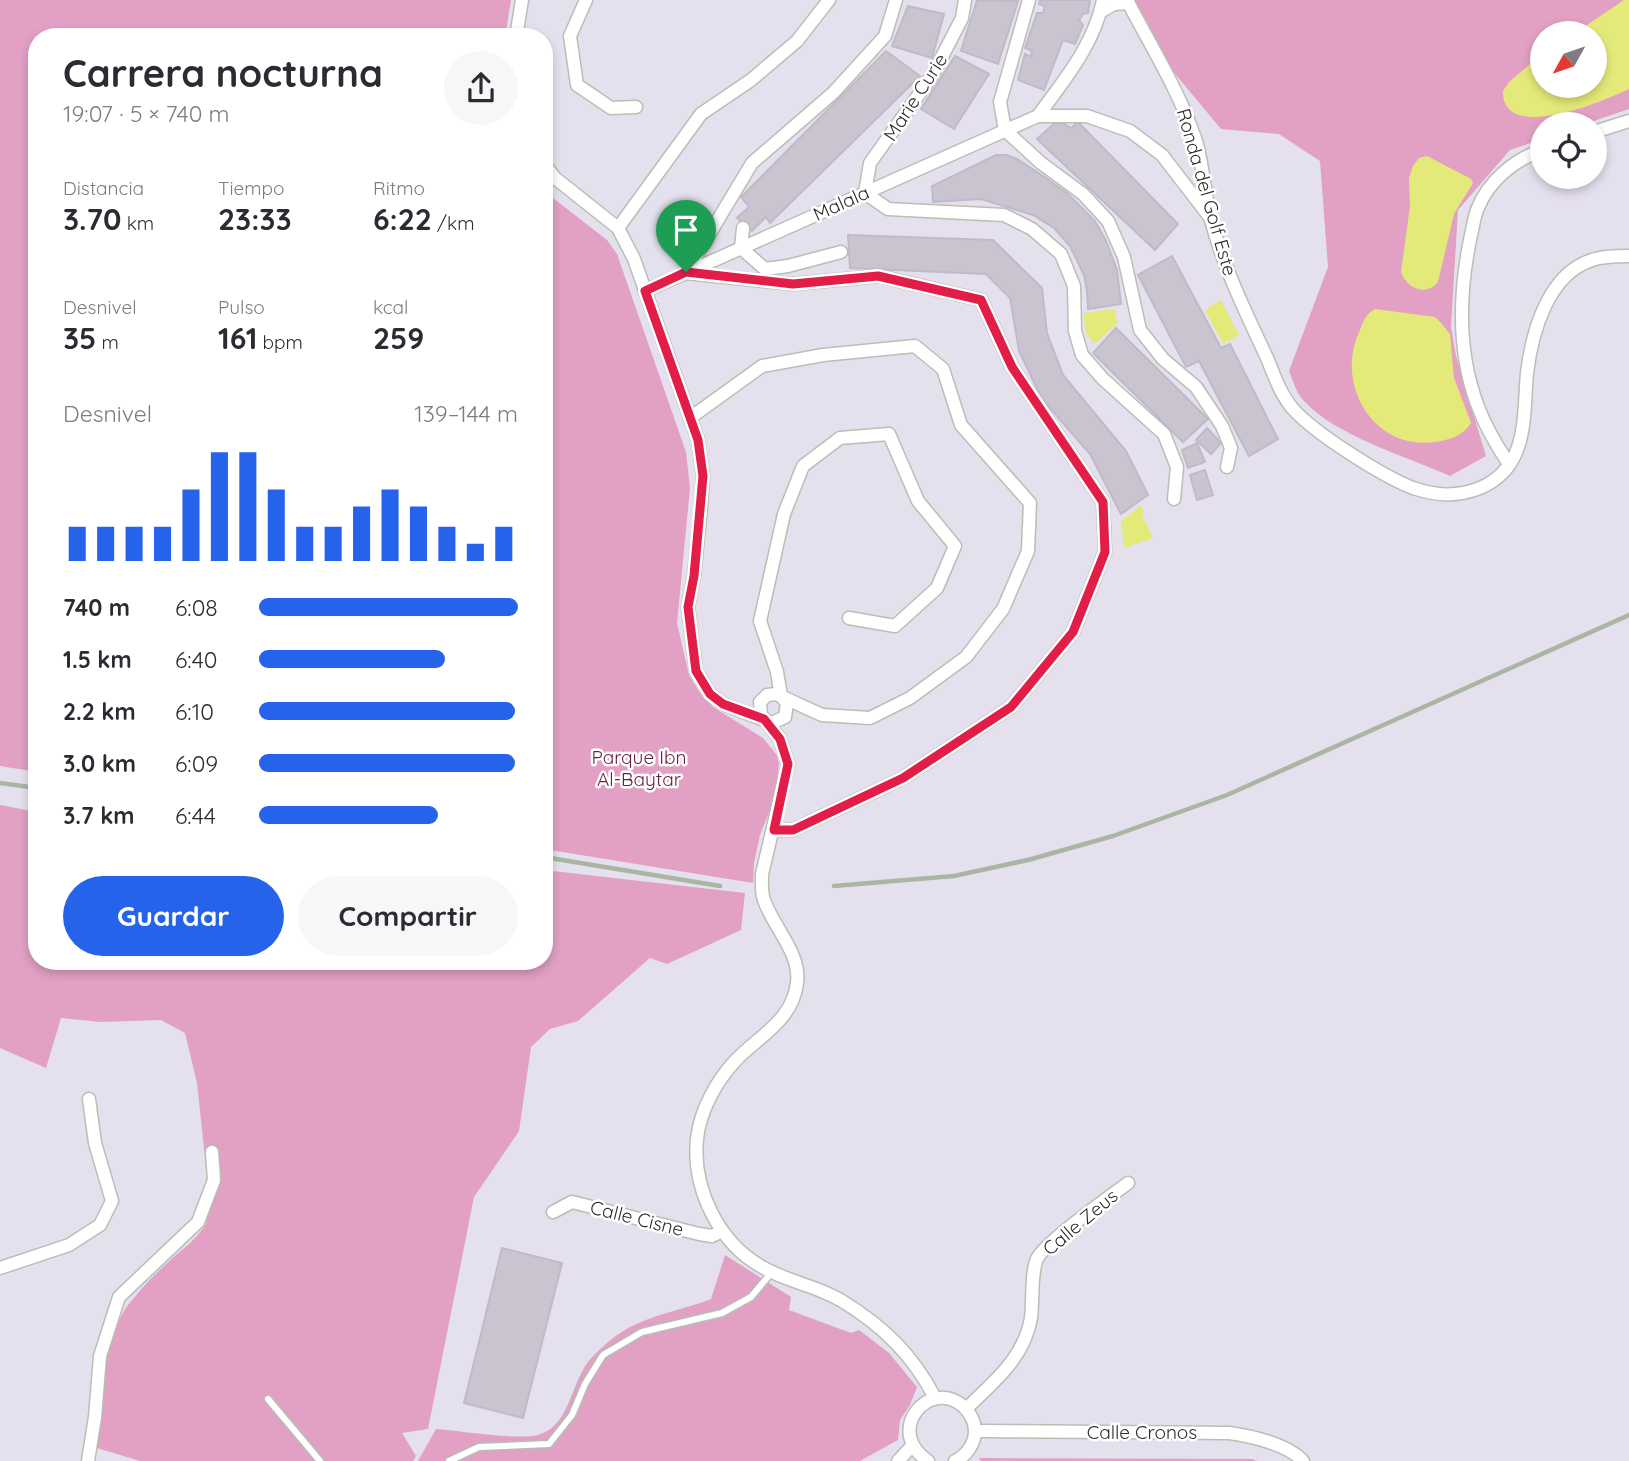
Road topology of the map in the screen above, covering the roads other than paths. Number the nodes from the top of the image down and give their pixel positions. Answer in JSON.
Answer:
{"nodes":[{"id":1,"x":522,"y":0,"type":"edge"},
{"id":2,"x":586,"y":0,"type":"edge"},
{"id":3,"x":829,"y":0,"type":"edge"},
{"id":4,"x":896,"y":0,"type":"edge"},
{"id":5,"x":965,"y":0,"type":"edge"},
{"id":6,"x":1029,"y":0,"type":"edge"},
{"id":7,"x":1128,"y":2,"type":"edge"},
{"id":8,"x":1102,"y":6,"type":"edge"},
{"id":9,"x":517,"y":28,"type":"edge"},
{"id":10,"x":636,"y":107,"type":"dead end"},
{"id":11,"x":1038,"y":116,"type":"junction"},
{"id":12,"x":1629,"y":121,"type":"edge"},
{"id":13,"x":1607,"y":128,"type":"edge"},
{"id":14,"x":1005,"y":130,"type":"junction"},
{"id":15,"x":1530,"y":156,"type":"edge"},
{"id":16,"x":553,"y":175,"type":"edge"},
{"id":17,"x":865,"y":193,"type":"junction"},
{"id":18,"x":1210,"y":218,"type":"junction"},
{"id":19,"x":618,"y":228,"type":"junction"},
{"id":20,"x":743,"y":228,"type":"dead end"},
{"id":21,"x":740,"y":248,"type":"junction"},
{"id":22,"x":841,"y":252,"type":"dead end"},
{"id":23,"x":1629,"y":256,"type":"edge"},
{"id":24,"x":686,"y":272,"type":"junction"},
{"id":25,"x":645,"y":291,"type":"junction"},
{"id":26,"x":690,"y":418,"type":"junction"},
{"id":27,"x":1510,"y":464,"type":"junction"},
{"id":28,"x":1227,"y":467,"type":"dead end"},
{"id":29,"x":1174,"y":499,"type":"dead end"},
{"id":30,"x":849,"y":618,"type":"dead end"},
{"id":31,"x":781,"y":696,"type":"junction"},
{"id":32,"x":764,"y":719,"type":"junction"},
{"id":33,"x":774,"y":830,"type":"junction"},
{"id":34,"x":89,"y":1099,"type":"dead end"},
{"id":35,"x":212,"y":1152,"type":"dead end"},
{"id":36,"x":1128,"y":1183,"type":"dead end"},
{"id":37,"x":553,"y":1212,"type":"dead end"},
{"id":38,"x":722,"y":1231,"type":"junction"},
{"id":39,"x":0,"y":1268,"type":"edge"},
{"id":40,"x":772,"y":1272,"type":"junction"},
{"id":41,"x":936,"y":1398,"type":"junction"},
{"id":42,"x":268,"y":1399,"type":"dead end"},
{"id":43,"x":966,"y":1409,"type":"junction"},
{"id":44,"x":975,"y":1431,"type":"junction"},
{"id":45,"x":912,"y":1446,"type":"junction"},
{"id":46,"x":958,"y":1460,"type":"edge"},
{"id":47,"x":88,"y":1461,"type":"edge"},
{"id":48,"x":320,"y":1461,"type":"edge"},
{"id":49,"x":449,"y":1461,"type":"edge"},
{"id":50,"x":898,"y":1461,"type":"edge"},
{"id":51,"x":928,"y":1461,"type":"edge"},
{"id":52,"x":1303,"y":1461,"type":"edge"}],
"edges":[{"from":1,"to":9,"type":"street"},
{"from":2,"to":10,"type":"street"},
{"from":3,"to":19,"type":"street"},
{"from":4,"to":24,"type":"street"},
{"from":5,"to":17,"type":"street","name":"Marie Curie"},
{"from":6,"to":14,"type":"street"},
{"from":7,"to":8,"type":"street"},
{"from":7,"to":18,"type":"street","name":"Ronda del Golf Este"},
{"from":8,"to":11,"type":"street"},
{"from":11,"to":14,"type":"street","name":"Malala"},
{"from":11,"to":18,"type":"street"},
{"from":12,"to":13,"type":"street"},
{"from":14,"to":17,"type":"street","name":"Malala"},
{"from":14,"to":28,"type":"street"},
{"from":15,"to":27,"type":"street"},
{"from":16,"to":19,"type":"street"},
{"from":17,"to":21,"type":"street","name":"Malala"},
{"from":17,"to":29,"type":"street"},
{"from":18,"to":27,"type":"street","name":"Ronda del Golf Este"},
{"from":19,"to":25,"type":"street"},
{"from":20,"to":21,"type":"street"},
{"from":21,"to":22,"type":"street"},
{"from":21,"to":24,"type":"street","name":"Malala"},
{"from":23,"to":27,"type":"street","name":"Ronda del Golf Este"},
{"from":24,"to":25,"type":"street","name":"Malala"},
{"from":24,"to":33,"type":"street"},
{"from":25,"to":26,"type":"street"},
{"from":26,"to":31,"type":"street"},
{"from":26,"to":32,"type":"street"},
{"from":30,"to":31,"type":"street"},
{"from":31,"to":32,"type":"street"},
{"from":31,"to":32,"type":"street"},
{"from":32,"to":33,"type":"street"},
{"from":33,"to":38,"type":"street"},
{"from":34,"to":39,"type":"street"},
{"from":35,"to":47,"type":"street"},
{"from":36,"to":43,"type":"street","name":"Calle Zeus"},
{"from":37,"to":38,"type":"street","name":"Calle Cisne"},
{"from":38,"to":40,"type":"street"},
{"from":40,"to":41,"type":"street"},
{"from":40,"to":49,"type":"lane"},
{"from":41,"to":43,"type":"street"},
{"from":41,"to":45,"type":"street"},
{"from":42,"to":48,"type":"lane"},
{"from":43,"to":44,"type":"street"},
{"from":44,"to":46,"type":"street"},
{"from":44,"to":52,"type":"street","name":"Calle Cronos"},
{"from":45,"to":50,"type":"street"},
{"from":45,"to":51,"type":"street"}]}
